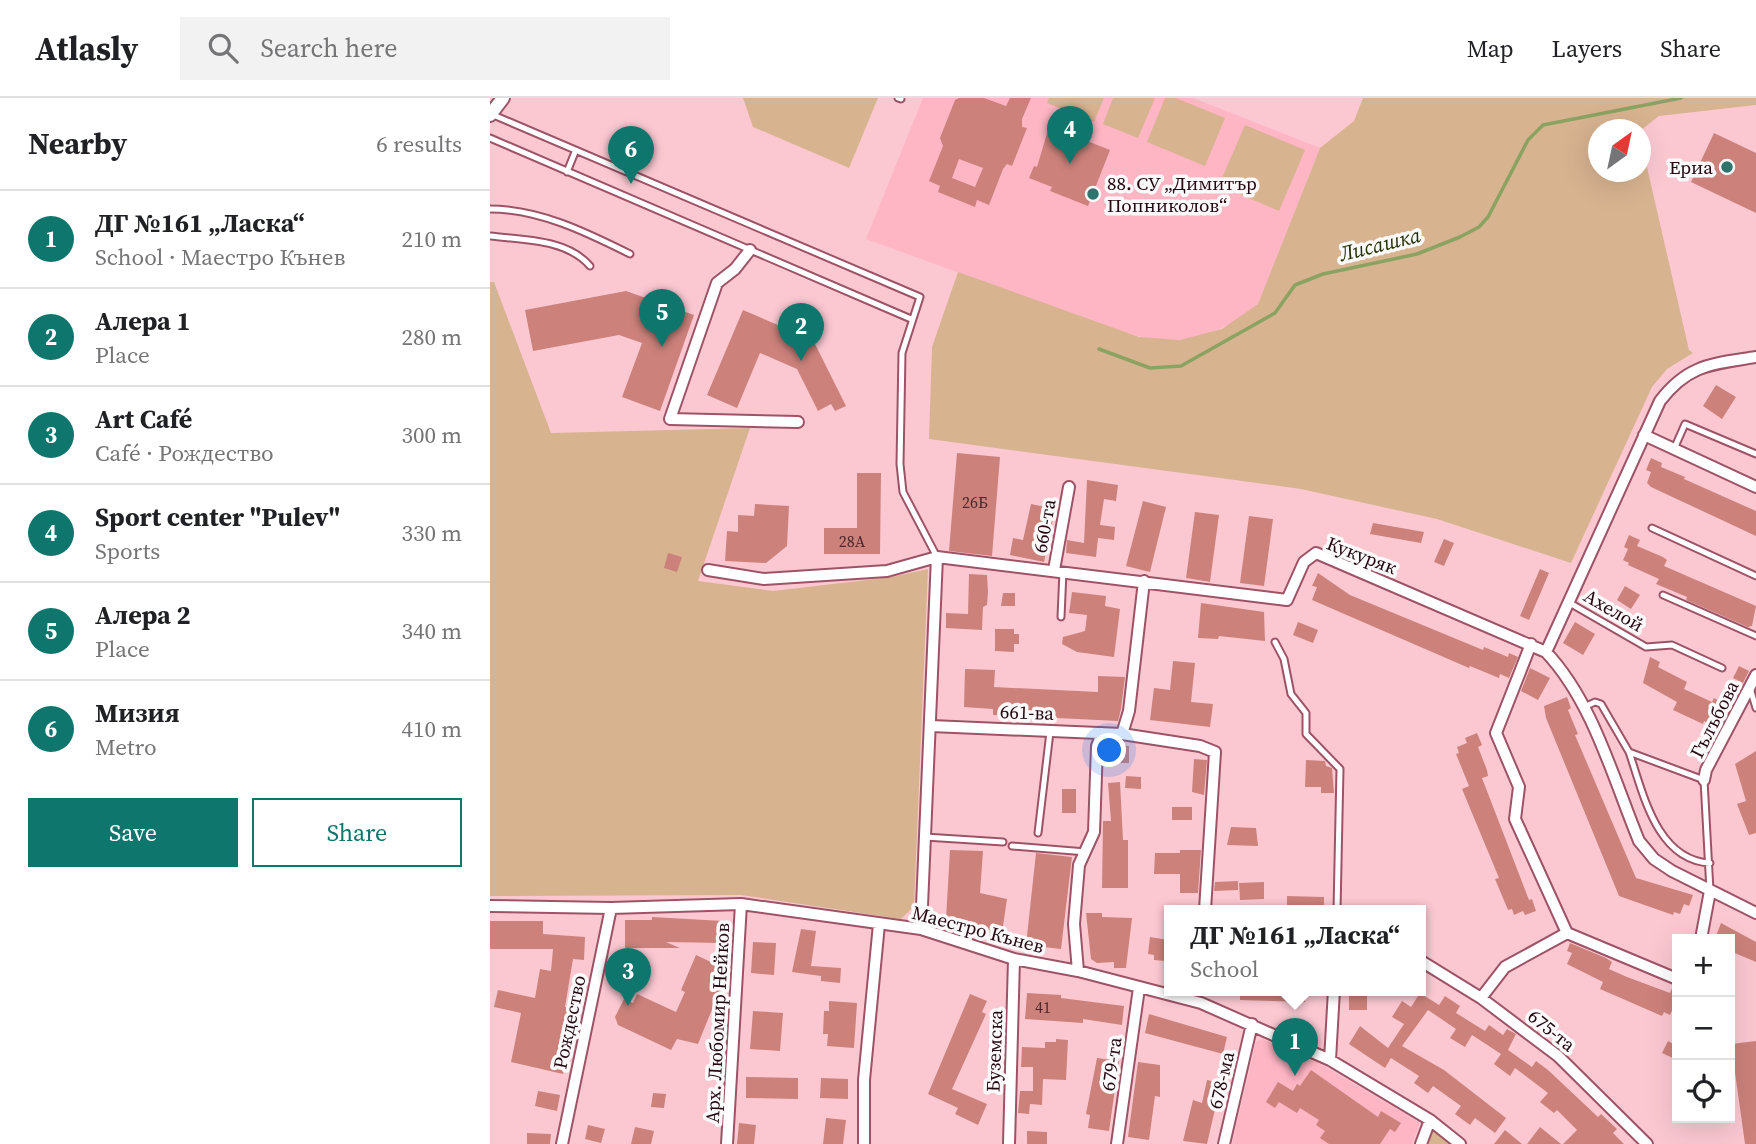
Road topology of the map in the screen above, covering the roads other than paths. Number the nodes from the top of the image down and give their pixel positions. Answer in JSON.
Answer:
{"nodes":[{"id":1,"x":503,"y":98,"type":"edge"},
{"id":2,"x":490,"y":115,"type":"edge"},
{"id":3,"x":490,"y":138,"type":"edge"},
{"id":4,"x":575,"y":152,"type":"junction"},
{"id":5,"x":568,"y":172,"type":"junction"},
{"id":6,"x":490,"y":209,"type":"edge"},
{"id":7,"x":490,"y":236,"type":"edge"},
{"id":8,"x":750,"y":250,"type":"junction"},
{"id":9,"x":630,"y":254,"type":"dead end"},
{"id":10,"x":590,"y":266,"type":"dead end"},
{"id":11,"x":911,"y":319,"type":"junction"},
{"id":12,"x":1756,"y":357,"type":"edge"},
{"id":13,"x":798,"y":422,"type":"dead end"},
{"id":14,"x":1644,"y":435,"type":"junction"},
{"id":15,"x":1674,"y":449,"type":"junction"},
{"id":16,"x":1756,"y":454,"type":"edge"},
{"id":17,"x":1069,"y":487,"type":"dead end"},
{"id":18,"x":1756,"y":487,"type":"edge"},
{"id":19,"x":1652,"y":528,"type":"dead end"},
{"id":20,"x":937,"y":557,"type":"junction"},
{"id":21,"x":708,"y":570,"type":"dead end"},
{"id":22,"x":1059,"y":570,"type":"junction"},
{"id":23,"x":1756,"y":576,"type":"edge"},
{"id":24,"x":1144,"y":581,"type":"junction"},
{"id":25,"x":1663,"y":595,"type":"dead end"},
{"id":26,"x":1568,"y":602,"type":"junction"},
{"id":27,"x":1061,"y":617,"type":"dead end"},
{"id":28,"x":1756,"y":636,"type":"edge"},
{"id":29,"x":1275,"y":642,"type":"dead end"},
{"id":30,"x":1531,"y":643,"type":"junction"},
{"id":31,"x":1546,"y":652,"type":"junction"},
{"id":32,"x":1722,"y":668,"type":"dead end"},
{"id":33,"x":1756,"y":675,"type":"edge"},
{"id":34,"x":1750,"y":687,"type":"junction"},
{"id":35,"x":1584,"y":707,"type":"junction"},
{"id":36,"x":1756,"y":708,"type":"edge"},
{"id":37,"x":931,"y":726,"type":"junction"},
{"id":38,"x":1050,"y":731,"type":"junction"},
{"id":39,"x":1102,"y":733,"type":"junction"},
{"id":40,"x":1122,"y":734,"type":"junction"},
{"id":41,"x":1629,"y":752,"type":"junction"},
{"id":42,"x":1704,"y":780,"type":"junction"},
{"id":43,"x":1038,"y":833,"type":"dead end"},
{"id":44,"x":925,"y":837,"type":"junction"},
{"id":45,"x":1003,"y":842,"type":"dead end"},
{"id":46,"x":1012,"y":846,"type":"dead end"},
{"id":47,"x":1086,"y":852,"type":"junction"},
{"id":48,"x":1710,"y":863,"type":"junction"},
{"id":49,"x":1710,"y":891,"type":"junction"},
{"id":50,"x":741,"y":904,"type":"junction"},
{"id":51,"x":1205,"y":905,"type":"edge"},
{"id":52,"x":1337,"y":905,"type":"edge"},
{"id":53,"x":490,"y":906,"type":"edge"},
{"id":54,"x":611,"y":908,"type":"junction"},
{"id":55,"x":1756,"y":913,"type":"edge"},
{"id":56,"x":879,"y":924,"type":"junction"},
{"id":57,"x":920,"y":929,"type":"junction"},
{"id":58,"x":1567,"y":933,"type":"junction"},
{"id":59,"x":1702,"y":934,"type":"edge"},
{"id":60,"x":1014,"y":959,"type":"junction"},
{"id":61,"x":1426,"y":964,"type":"edge"},
{"id":62,"x":1078,"y":971,"type":"junction"},
{"id":63,"x":1672,"y":977,"type":"edge"},
{"id":64,"x":1139,"y":988,"type":"junction"},
{"id":65,"x":1164,"y":994,"type":"edge"},
{"id":66,"x":1172,"y":996,"type":"edge"},
{"id":67,"x":1202,"y":996,"type":"edge"},
{"id":68,"x":1334,"y":996,"type":"edge"},
{"id":69,"x":1481,"y":998,"type":"junction"},
{"id":70,"x":1201,"y":1003,"type":"junction"},
{"id":71,"x":1252,"y":1024,"type":"junction"},
{"id":72,"x":1331,"y":1060,"type":"junction"},
{"id":73,"x":1430,"y":1120,"type":"junction"},
{"id":74,"x":562,"y":1144,"type":"edge"},
{"id":75,"x":727,"y":1144,"type":"edge"},
{"id":76,"x":864,"y":1144,"type":"edge"},
{"id":77,"x":1009,"y":1144,"type":"edge"},
{"id":78,"x":1117,"y":1144,"type":"edge"},
{"id":79,"x":1224,"y":1144,"type":"edge"},
{"id":80,"x":1421,"y":1144,"type":"edge"},
{"id":81,"x":1460,"y":1144,"type":"edge"},
{"id":82,"x":1647,"y":1144,"type":"edge"}],
"edges":[{"from":1,"to":2,"type":"street"},
{"from":2,"to":4,"type":"lane"},
{"from":3,"to":5,"type":"lane"},
{"from":4,"to":5,"type":"lane"},
{"from":4,"to":11,"type":"lane"},
{"from":5,"to":8,"type":"lane"},
{"from":6,"to":9,"type":"lane"},
{"from":7,"to":10,"type":"lane"},
{"from":8,"to":11,"type":"lane"},
{"from":8,"to":13,"type":"street"},
{"from":11,"to":20,"type":"lane"},
{"from":12,"to":14,"type":"street"},
{"from":14,"to":15,"type":"street"},
{"from":14,"to":26,"type":"street"},
{"from":15,"to":16,"type":"lane"},
{"from":15,"to":18,"type":"street"},
{"from":17,"to":22,"type":"street","name":"660-та"},
{"from":19,"to":23,"type":"lane"},
{"from":20,"to":21,"type":"street","name":"Кукуряк"},
{"from":20,"to":22,"type":"street","name":"Кукуряк"},
{"from":20,"to":37,"type":"street"},
{"from":22,"to":24,"type":"street","name":"Кукуряк"},
{"from":22,"to":27,"type":"lane"},
{"from":24,"to":30,"type":"street","name":"Кукуряк"},
{"from":24,"to":40,"type":"street"},
{"from":25,"to":28,"type":"lane"},
{"from":26,"to":31,"type":"street"},
{"from":26,"to":32,"type":"lane","name":"Ахелой"},
{"from":29,"to":52,"type":"lane"},
{"from":30,"to":31,"type":"street","name":"Кукуряк"},
{"from":30,"to":58,"type":"street"},
{"from":31,"to":35,"type":"street","name":"Кукуряк"},
{"from":33,"to":34,"type":"street","name":"Гълъбова"},
{"from":34,"to":36,"type":"lane"},
{"from":34,"to":42,"type":"street","name":"Гълъбова"},
{"from":35,"to":41,"type":"lane"},
{"from":35,"to":49,"type":"street","name":"Кукуряк"},
{"from":37,"to":38,"type":"street","name":"661-ва"},
{"from":37,"to":44,"type":"street"},
{"from":38,"to":39,"type":"street","name":"661-ва"},
{"from":38,"to":43,"type":"lane"},
{"from":39,"to":40,"type":"street","name":"661-ва"},
{"from":39,"to":47,"type":"street"},
{"from":40,"to":51,"type":"street","name":"661-ва"},
{"from":41,"to":42,"type":"lane"},
{"from":41,"to":48,"type":"lane"},
{"from":42,"to":48,"type":"lane"},
{"from":44,"to":45,"type":"lane"},
{"from":44,"to":57,"type":"street"},
{"from":46,"to":47,"type":"lane"},
{"from":47,"to":62,"type":"street"},
{"from":48,"to":49,"type":"lane"},
{"from":49,"to":55,"type":"street","name":"Кукуряк"},
{"from":49,"to":59,"type":"street"},
{"from":50,"to":54,"type":"street","name":"Маестро Кънев"},
{"from":50,"to":56,"type":"street","name":"Маестро Кънев"},
{"from":50,"to":75,"type":"street","name":"Арх. Любомир Нейков"},
{"from":53,"to":54,"type":"street","name":"Маестро Кънев"},
{"from":54,"to":74,"type":"street","name":"Рождество"},
{"from":56,"to":57,"type":"street","name":"Маестро Кънев"},
{"from":56,"to":76,"type":"street"},
{"from":57,"to":60,"type":"street","name":"Маестро Кънев"},
{"from":58,"to":63,"type":"street"},
{"from":58,"to":69,"type":"street"},
{"from":60,"to":62,"type":"street","name":"Маестро Кънев"},
{"from":60,"to":77,"type":"street","name":"Буземска"},
{"from":61,"to":69,"type":"street","name":"675-та"},
{"from":62,"to":64,"type":"street","name":"Маестро Кънев"},
{"from":64,"to":65,"type":"street","name":"Маестро Кънев"},
{"from":64,"to":78,"type":"street","name":"679-та"},
{"from":66,"to":70,"type":"street","name":"Маестро Кънев"},
{"from":67,"to":70,"type":"street"},
{"from":68,"to":72,"type":"street"},
{"from":69,"to":82,"type":"street","name":"675-та"},
{"from":70,"to":71,"type":"street","name":"Маестро Кънев"},
{"from":71,"to":72,"type":"street","name":"Маестро Кънев"},
{"from":71,"to":79,"type":"street","name":"678-ма"},
{"from":72,"to":73,"type":"street","name":"Маестро Кънев"},
{"from":73,"to":80,"type":"street"},
{"from":73,"to":81,"type":"street","name":"Маестро Кънев"}]}
